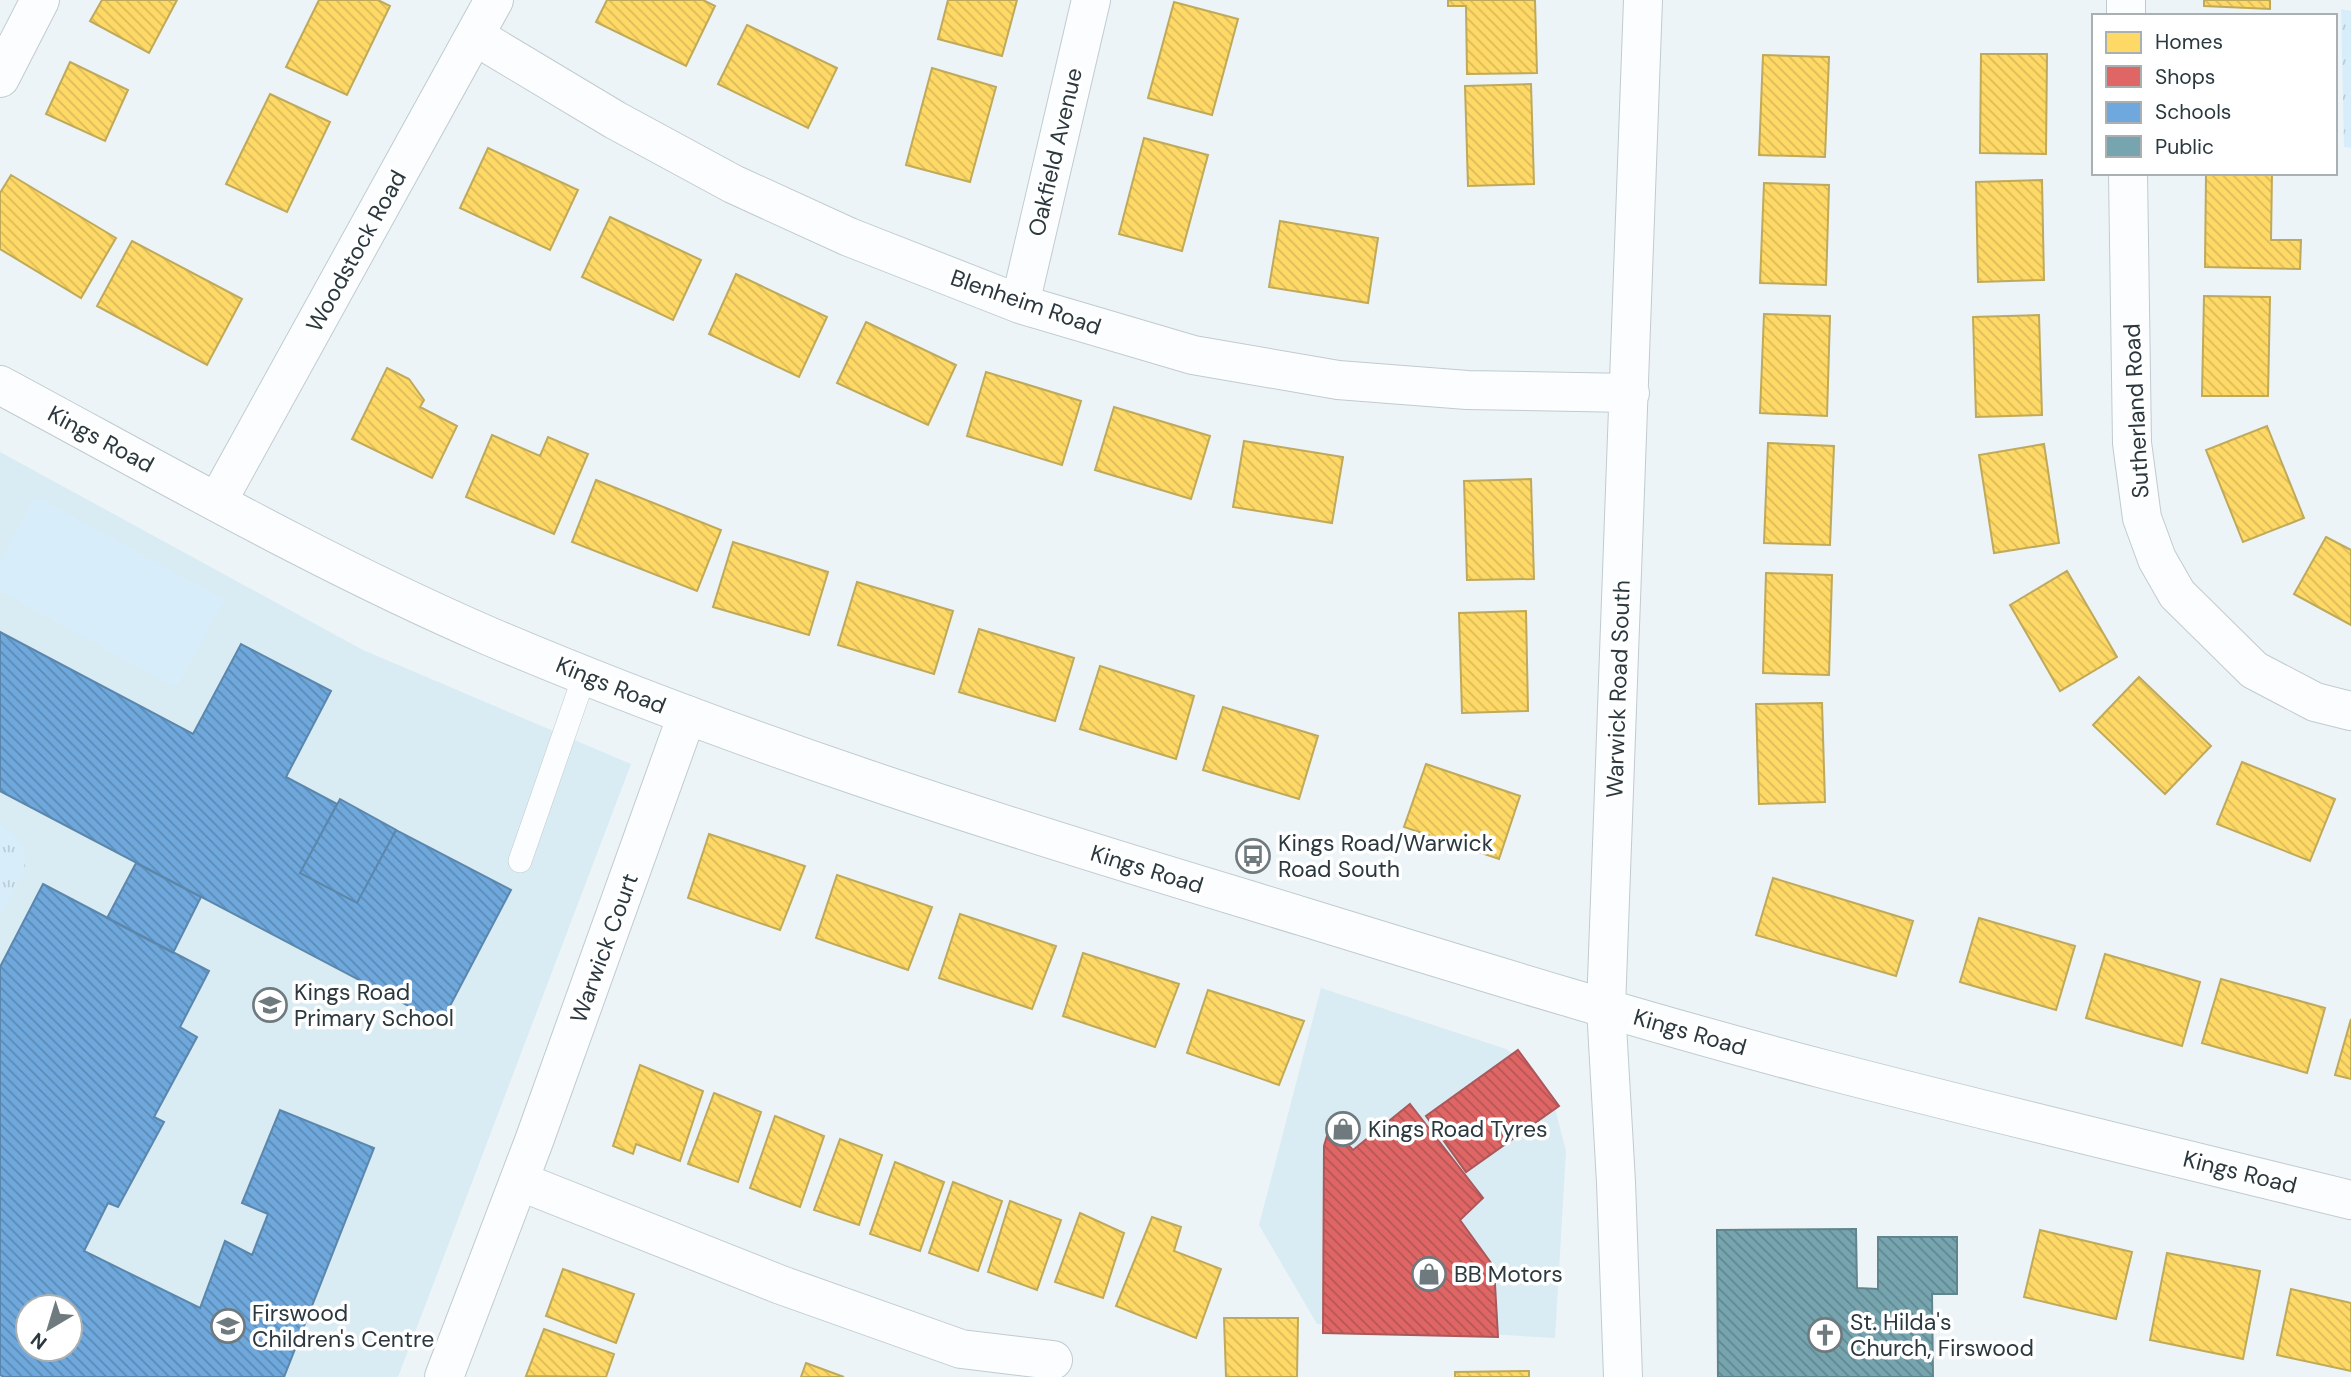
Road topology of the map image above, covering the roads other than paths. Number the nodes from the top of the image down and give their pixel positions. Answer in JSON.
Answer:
{"nodes":[{"id":1,"x":40,"y":0,"type":"edge"},
{"id":2,"x":494,"y":0,"type":"edge"},
{"id":3,"x":1091,"y":0,"type":"edge"},
{"id":4,"x":1643,"y":0,"type":"edge"},
{"id":5,"x":475,"y":36,"type":"junction"},
{"id":6,"x":0,"y":78,"type":"edge"},
{"id":7,"x":2128,"y":175,"type":"edge"},
{"id":8,"x":1020,"y":304,"type":"junction"},
{"id":9,"x":0,"y":385,"type":"edge"},
{"id":10,"x":1630,"y":393,"type":"junction"},
{"id":11,"x":217,"y":502,"type":"junction"},
{"id":12,"x":585,"y":674,"type":"junction"},
{"id":13,"x":2351,"y":710,"type":"edge"},
{"id":14,"x":687,"y":715,"type":"junction"},
{"id":15,"x":520,"y":861,"type":"dead end"},
{"id":16,"x":1606,"y":1008,"type":"junction"},
{"id":17,"x":519,"y":1181,"type":"junction"},
{"id":18,"x":2351,"y":1200,"type":"edge"},
{"id":19,"x":1053,"y":1360,"type":"dead end"},
{"id":20,"x":956,"y":1363,"type":"edge"},
{"id":21,"x":444,"y":1377,"type":"edge"},
{"id":22,"x":1623,"y":1377,"type":"edge"}],
"edges":[{"from":1,"to":6,"type":"street"},
{"from":2,"to":5,"type":"street","name":"Woodstock Road"},
{"from":3,"to":8,"type":"street","name":"Oakfield Avenue"},
{"from":4,"to":10,"type":"street","name":"Warwick Road South"},
{"from":5,"to":8,"type":"street","name":"Blenheim Road"},
{"from":5,"to":11,"type":"street","name":"Woodstock Road"},
{"from":7,"to":13,"type":"street","name":"Sutherland Road"},
{"from":8,"to":10,"type":"street","name":"Blenheim Road"},
{"from":9,"to":11,"type":"street","name":"Kings Road"},
{"from":10,"to":16,"type":"street","name":"Warwick Road South"},
{"from":11,"to":12,"type":"street","name":"Kings Road"},
{"from":12,"to":14,"type":"street","name":"Kings Road"},
{"from":12,"to":15,"type":"lane"},
{"from":14,"to":16,"type":"street","name":"Kings Road"},
{"from":14,"to":17,"type":"street","name":"Warwick Court"},
{"from":16,"to":18,"type":"street","name":"Kings Road"},
{"from":16,"to":22,"type":"street","name":"Warwick Road South"},
{"from":17,"to":20,"type":"street"},
{"from":17,"to":21,"type":"street","name":"Warwick Court"},
{"from":19,"to":20,"type":"street"}]}
